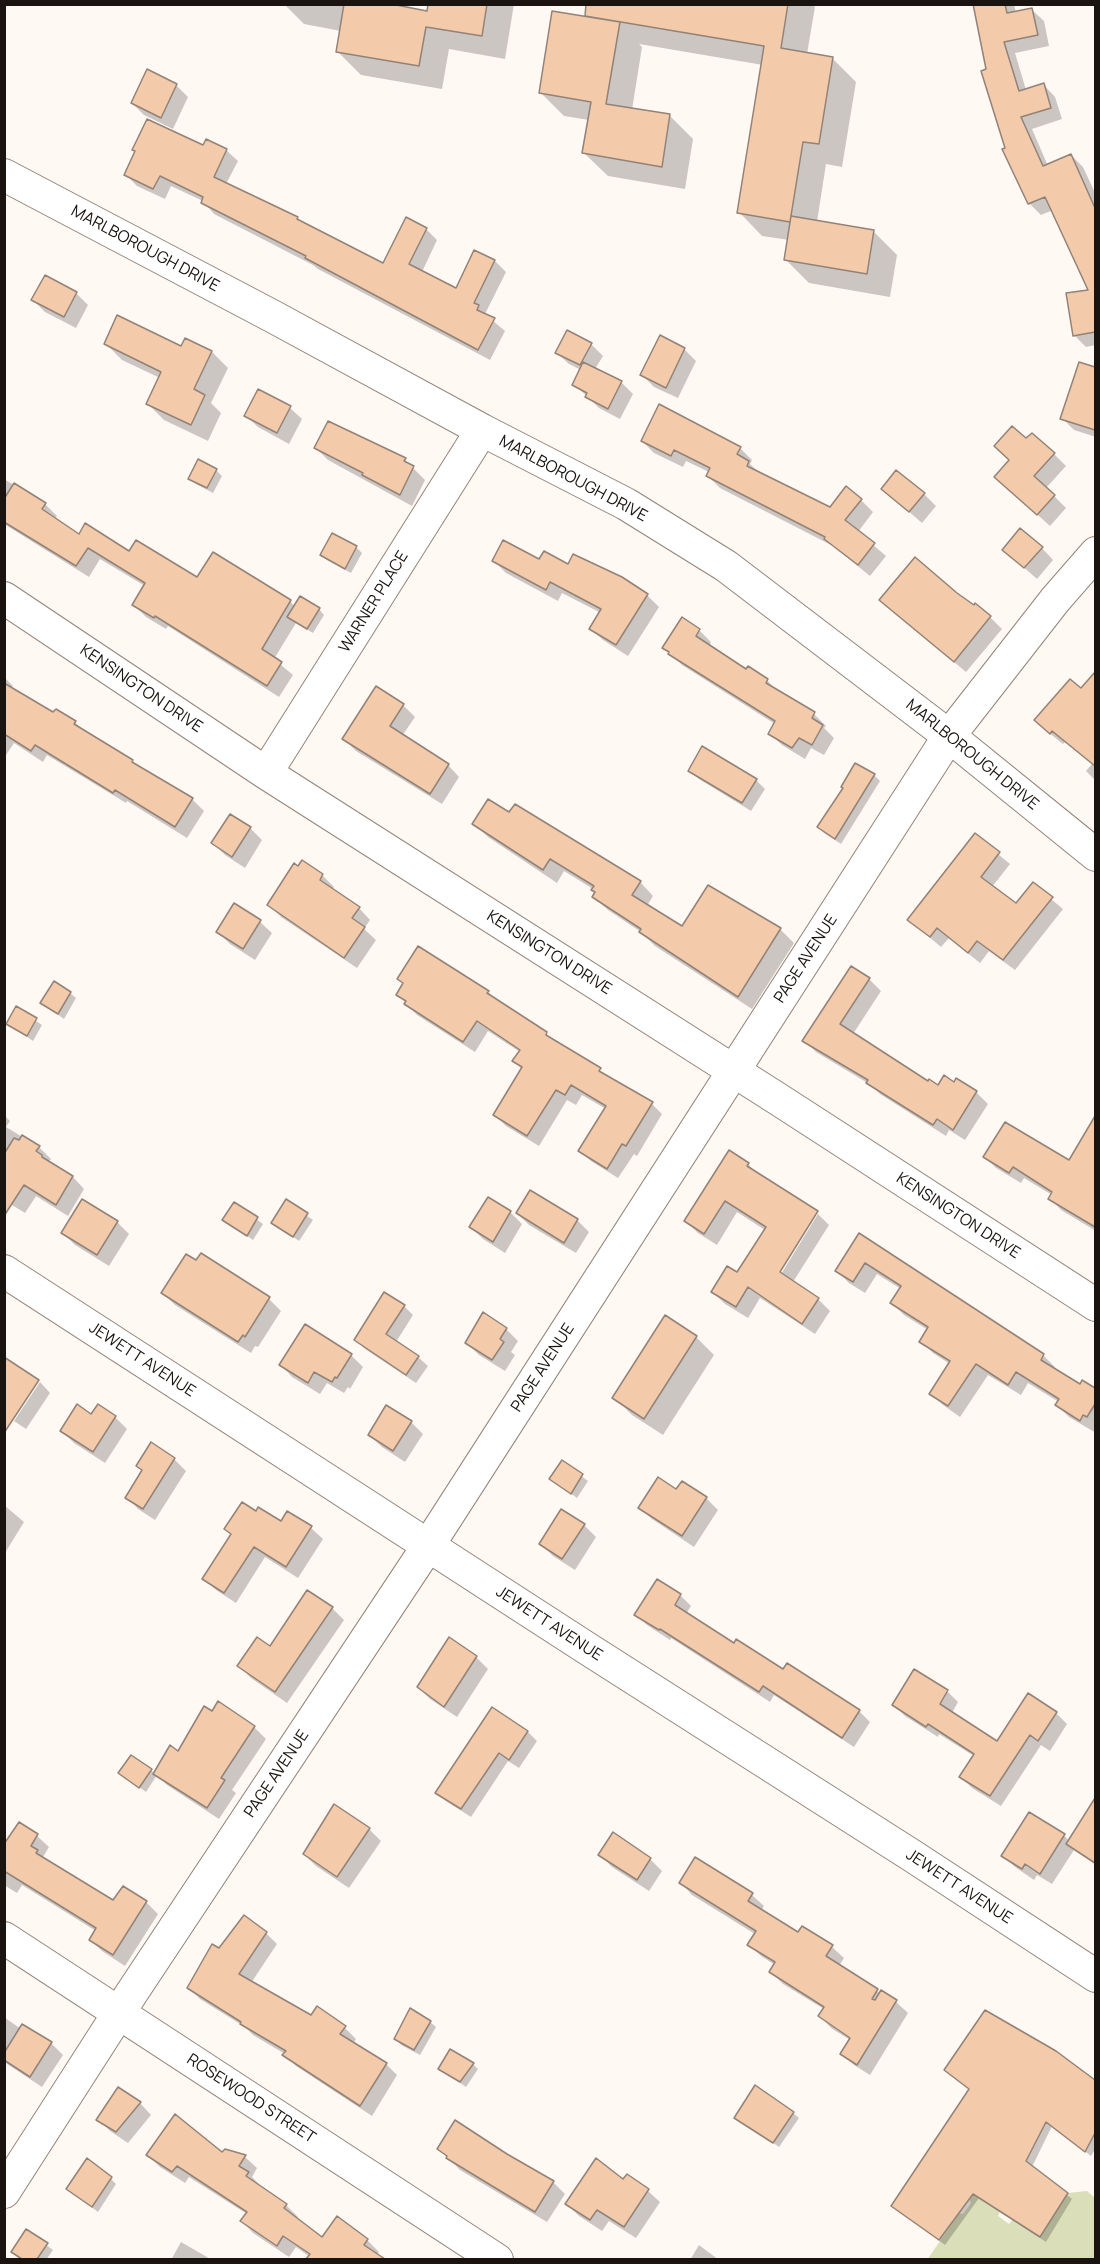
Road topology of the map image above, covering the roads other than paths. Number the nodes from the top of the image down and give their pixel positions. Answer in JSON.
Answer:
{"nodes":[{"id":1,"x":4,"y":175,"type":"edge"},
{"id":2,"x":483,"y":430,"type":"junction"},
{"id":3,"x":1095,"y":553,"type":"edge"},
{"id":4,"x":4,"y":598,"type":"edge"},
{"id":5,"x":949,"y":736,"type":"junction"},
{"id":6,"x":266,"y":773,"type":"junction"},
{"id":7,"x":1095,"y":855,"type":"edge"},
{"id":8,"x":734,"y":1071,"type":"junction"},
{"id":9,"x":4,"y":1271,"type":"edge"},
{"id":10,"x":1095,"y":1305,"type":"edge"},
{"id":11,"x":428,"y":1546,"type":"junction"},
{"id":12,"x":4,"y":1938,"type":"edge"},
{"id":13,"x":1095,"y":1976,"type":"edge"},
{"id":14,"x":119,"y":2013,"type":"junction"},
{"id":15,"x":4,"y":2192,"type":"edge"},
{"id":16,"x":497,"y":2259,"type":"edge"}],
"edges":[{"from":1,"to":2,"type":"street","name":"MARLBOROUGH DRIVE"},
{"from":2,"to":5,"type":"street","name":"MARLBOROUGH DRIVE"},
{"from":2,"to":6,"type":"street","name":"WARNER PLACE"},
{"from":3,"to":5,"type":"street","name":"PAGE AVENUE"},
{"from":4,"to":6,"type":"street","name":"KENSINGTON DRIVE"},
{"from":5,"to":7,"type":"street","name":"MARLBOROUGH DRIVE"},
{"from":5,"to":8,"type":"street","name":"PAGE AVENUE"},
{"from":6,"to":8,"type":"street","name":"KENSINGTON DRIVE"},
{"from":8,"to":10,"type":"street","name":"KENSINGTON DRIVE"},
{"from":8,"to":11,"type":"street","name":"PAGE AVENUE"},
{"from":9,"to":11,"type":"street","name":"JEWETT AVENUE"},
{"from":11,"to":13,"type":"street","name":"JEWETT AVENUE"},
{"from":11,"to":14,"type":"street","name":"PAGE AVENUE"},
{"from":12,"to":14,"type":"street","name":"ROSEWOOD STREET"},
{"from":14,"to":15,"type":"street","name":"PAGE AVENUE"},
{"from":14,"to":16,"type":"street","name":"ROSEWOOD STREET"}]}
